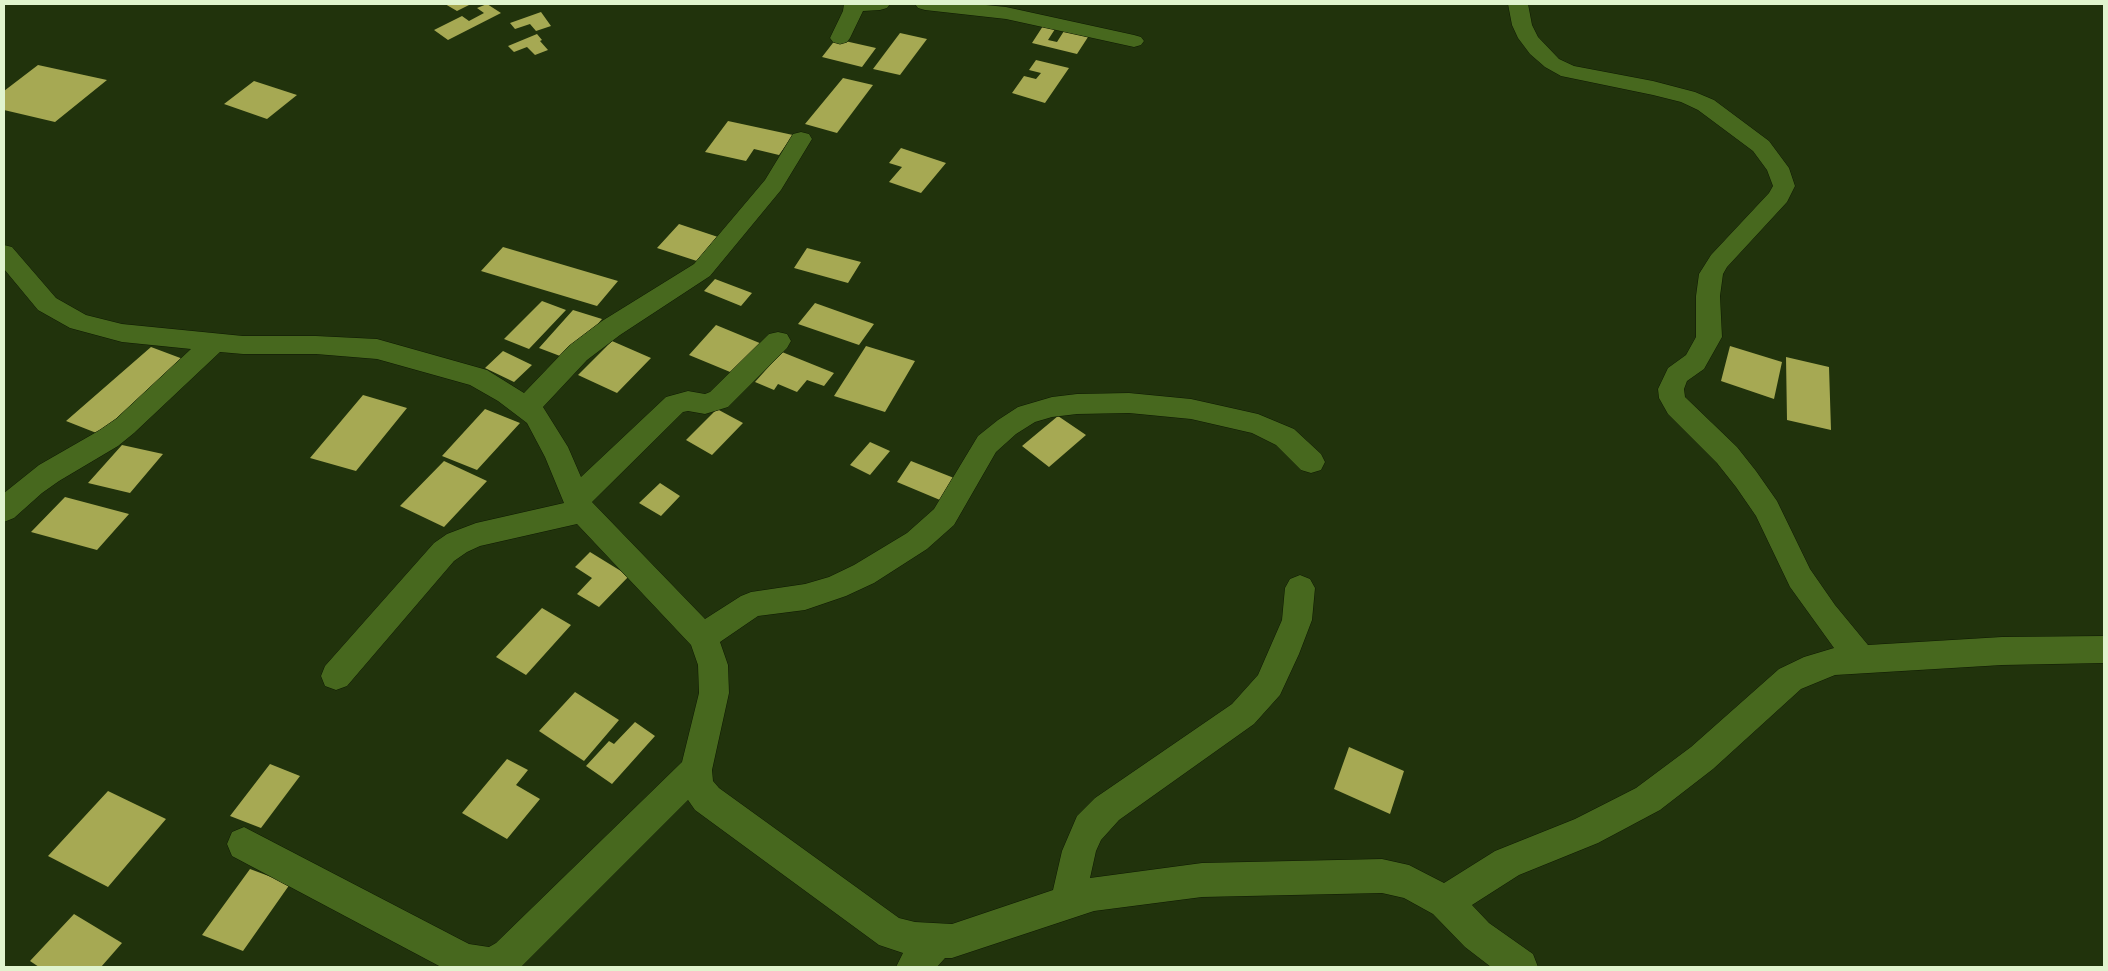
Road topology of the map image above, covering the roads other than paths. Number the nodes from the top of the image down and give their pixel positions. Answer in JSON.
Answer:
{"nodes":[{"id":1,"x":854,"y":4,"type":"edge"},
{"id":2,"x":880,"y":4,"type":"edge"},
{"id":3,"x":925,"y":4,"type":"edge"},
{"id":4,"x":1518,"y":4,"type":"edge"},
{"id":5,"x":840,"y":38,"type":"dead end"},
{"id":6,"x":1134,"y":42,"type":"dead end"},
{"id":7,"x":801,"y":139,"type":"dead end"},
{"id":8,"x":4,"y":253,"type":"edge"},
{"id":9,"x":215,"y":342,"type":"junction"},
{"id":10,"x":778,"y":342,"type":"dead end"},
{"id":11,"x":526,"y":408,"type":"junction"},
{"id":12,"x":1311,"y":462,"type":"dead end"},
{"id":13,"x":579,"y":506,"type":"junction"},
{"id":14,"x":4,"y":510,"type":"edge"},
{"id":15,"x":1300,"y":588,"type":"dead end"},
{"id":16,"x":703,"y":638,"type":"junction"},
{"id":17,"x":2104,"y":649,"type":"edge"},
{"id":18,"x":1861,"y":659,"type":"junction"},
{"id":19,"x":336,"y":676,"type":"dead end"},
{"id":20,"x":696,"y":770,"type":"junction"},
{"id":21,"x":244,"y":844,"type":"dead end"},
{"id":22,"x":1068,"y":902,"type":"junction"},
{"id":23,"x":1446,"y":902,"type":"junction"},
{"id":24,"x":937,"y":940,"type":"junction"},
{"id":25,"x":484,"y":966,"type":"edge"},
{"id":26,"x":914,"y":967,"type":"edge"},
{"id":27,"x":1520,"y":967,"type":"edge"}],
"edges":[{"from":1,"to":2,"type":"street"},
{"from":1,"to":5,"type":"street"},
{"from":3,"to":6,"type":"street"},
{"from":4,"to":18,"type":"street"},
{"from":7,"to":11,"type":"street"},
{"from":8,"to":9,"type":"street"},
{"from":9,"to":11,"type":"street"},
{"from":9,"to":14,"type":"street"},
{"from":10,"to":13,"type":"street"},
{"from":11,"to":13,"type":"street"},
{"from":12,"to":16,"type":"street"},
{"from":13,"to":16,"type":"street"},
{"from":13,"to":19,"type":"street"},
{"from":15,"to":22,"type":"street"},
{"from":16,"to":20,"type":"street"},
{"from":17,"to":18,"type":"street"},
{"from":18,"to":23,"type":"street"},
{"from":20,"to":24,"type":"street"},
{"from":20,"to":25,"type":"street"},
{"from":21,"to":25,"type":"street"},
{"from":22,"to":23,"type":"street"},
{"from":22,"to":24,"type":"street"},
{"from":23,"to":27,"type":"street"},
{"from":24,"to":26,"type":"street"}]}
